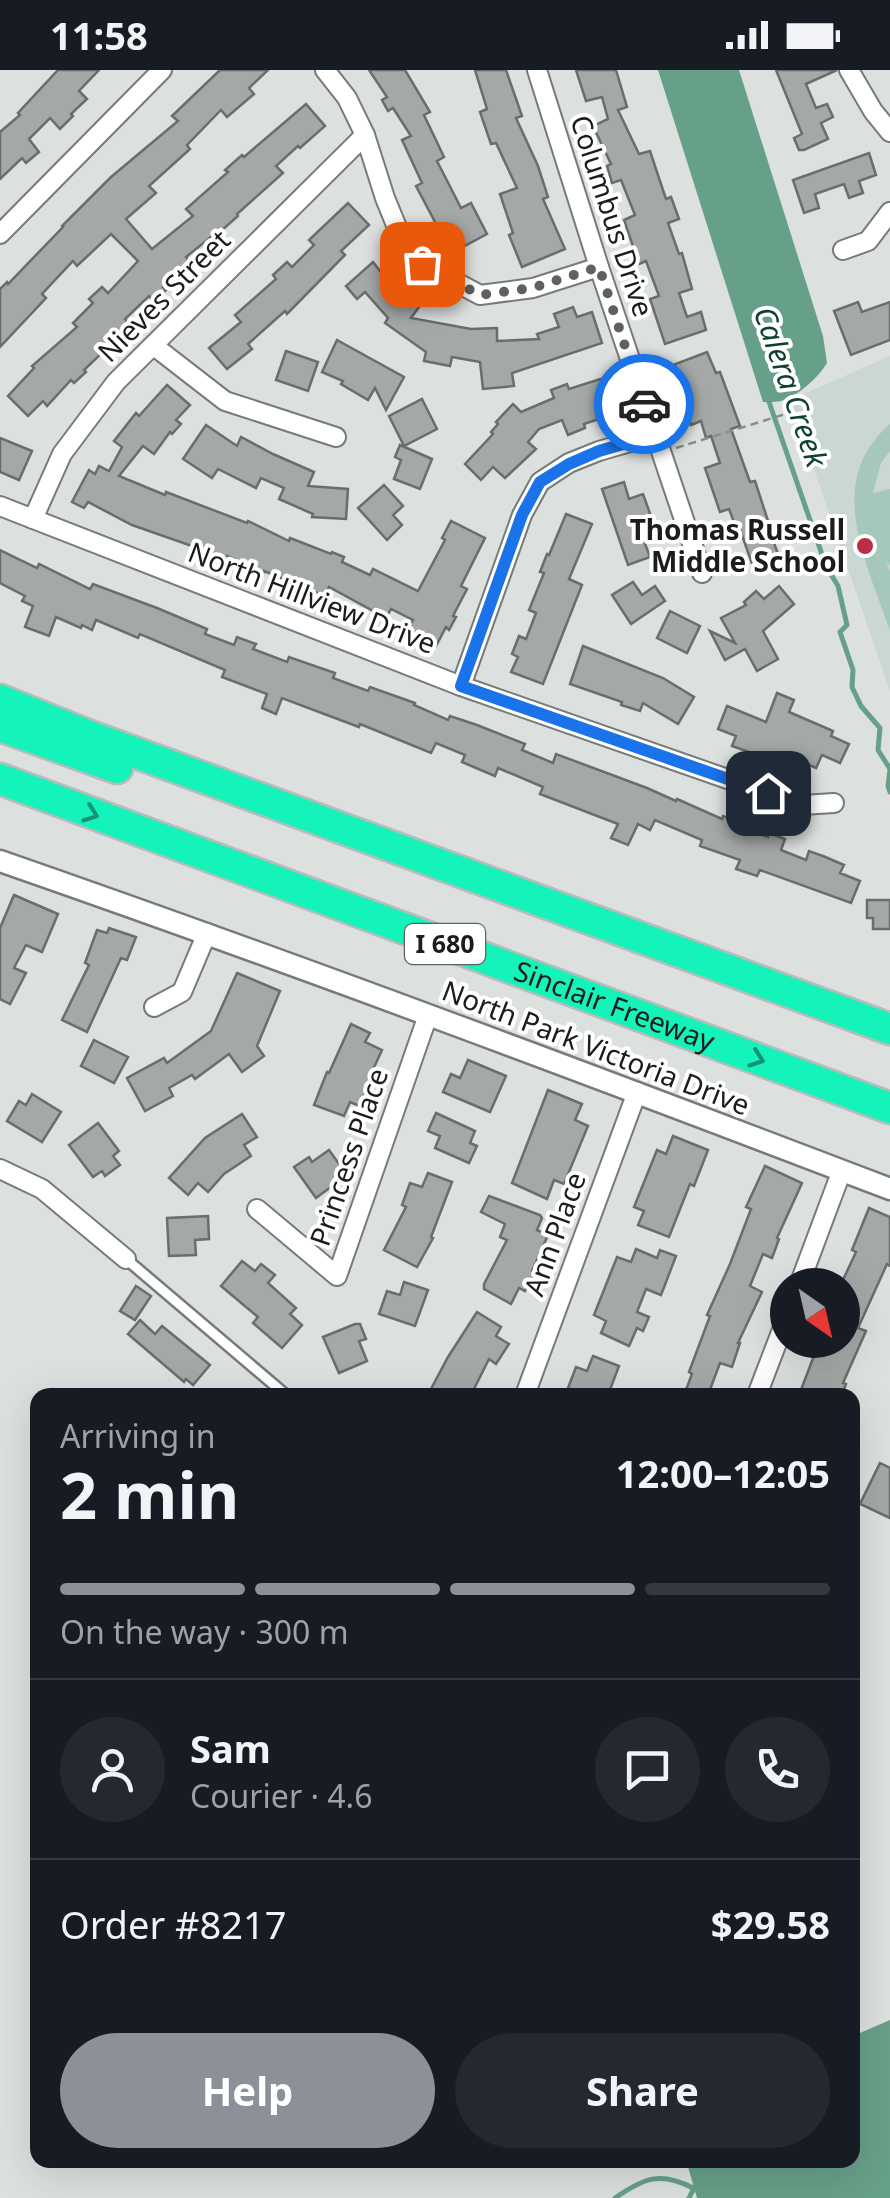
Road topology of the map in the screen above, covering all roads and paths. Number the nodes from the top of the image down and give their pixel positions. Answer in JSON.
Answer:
{"nodes":[{"id":1,"x":162,"y":70,"type":"edge"},
{"id":2,"x":325,"y":70,"type":"edge"},
{"id":3,"x":537,"y":70,"type":"edge"},
{"id":4,"x":849,"y":70,"type":"edge"},
{"id":5,"x":890,"y":132,"type":"edge"},
{"id":6,"x":364,"y":135,"type":"junction"},
{"id":7,"x":890,"y":212,"type":"edge"},
{"id":8,"x":0,"y":234,"type":"edge"},
{"id":9,"x":843,"y":250,"type":"dead end"},
{"id":10,"x":599,"y":267,"type":"junction"},
{"id":11,"x":154,"y":346,"type":"junction"},
{"id":12,"x":792,"y":412,"type":"dead end"},
{"id":13,"x":336,"y":437,"type":"dead end"},
{"id":14,"x":657,"y":444,"type":"junction"},
{"id":15,"x":0,"y":506,"type":"edge"},
{"id":16,"x":33,"y":518,"type":"junction"},
{"id":17,"x":702,"y":573,"type":"dead end"},
{"id":18,"x":461,"y":686,"type":"junction"},
{"id":19,"x":0,"y":700,"type":"edge"},
{"id":20,"x":0,"y":726,"type":"edge"},
{"id":21,"x":0,"y":779,"type":"edge"},
{"id":22,"x":834,"y":803,"type":"dead end"},
{"id":23,"x":0,"y":860,"type":"edge"},
{"id":24,"x":207,"y":933,"type":"junction"},
{"id":25,"x":154,"y":1007,"type":"dead end"},
{"id":26,"x":428,"y":1014,"type":"junction"},
{"id":27,"x":890,"y":1029,"type":"edge"},
{"id":28,"x":890,"y":1050,"type":"edge"},
{"id":29,"x":638,"y":1092,"type":"junction"},
{"id":30,"x":890,"y":1108,"type":"edge"},
{"id":31,"x":0,"y":1169,"type":"edge"},
{"id":32,"x":842,"y":1170,"type":"junction"},
{"id":33,"x":890,"y":1189,"type":"edge"},
{"id":34,"x":257,"y":1209,"type":"dead end"},
{"id":35,"x":126,"y":1260,"type":"joint"},
{"id":36,"x":805,"y":1268,"type":"edge"},
{"id":37,"x":771,"y":1358,"type":"edge"},
{"id":38,"x":278,"y":1388,"type":"edge"},
{"id":39,"x":527,"y":1388,"type":"edge"},
{"id":40,"x":760,"y":1388,"type":"edge"}],
"edges":[{"from":1,"to":8,"type":"street"},
{"from":2,"to":6,"type":"street"},
{"from":3,"to":10,"type":"street","name":"Columbus Drive"},
{"from":4,"to":5,"type":"street"},
{"from":6,"to":10,"type":"street"},
{"from":6,"to":11,"type":"street","name":"Nieves Street"},
{"from":7,"to":9,"type":"street"},
{"from":10,"to":14,"type":"street","name":"Columbus Drive"},
{"from":11,"to":13,"type":"street"},
{"from":11,"to":16,"type":"street","name":"Nieves Street"},
{"from":12,"to":14,"type":"path"},
{"from":14,"to":17,"type":"street","name":"Columbus Drive"},
{"from":14,"to":18,"type":"street"},
{"from":15,"to":16,"type":"street","name":"North Hillview Drive"},
{"from":16,"to":18,"type":"street","name":"North Hillview Drive"},
{"from":18,"to":22,"type":"street","name":"North Hillview Drive"},
{"from":19,"to":27,"type":"highway","number":"I 680"},
{"from":20,"to":28,"type":"highway","number":"I 680"},
{"from":21,"to":30,"type":"highway","name":"Sinclair Freeway","number":"I 680","one_way":true},
{"from":23,"to":24,"type":"street","name":"North Park Victoria Drive"},
{"from":24,"to":25,"type":"street"},
{"from":24,"to":26,"type":"street","name":"North Park Victoria Drive"},
{"from":26,"to":29,"type":"street","name":"North Park Victoria Drive"},
{"from":26,"to":34,"type":"street","name":"Princess Place"},
{"from":29,"to":32,"type":"street","name":"North Park Victoria Drive"},
{"from":29,"to":39,"type":"street","name":"Ann Place"},
{"from":31,"to":35,"type":"street"},
{"from":32,"to":33,"type":"street","name":"North Park Victoria Drive"},
{"from":32,"to":36,"type":"street"},
{"from":35,"to":38,"type":"lane"},
{"from":37,"to":40,"type":"street"}]}
